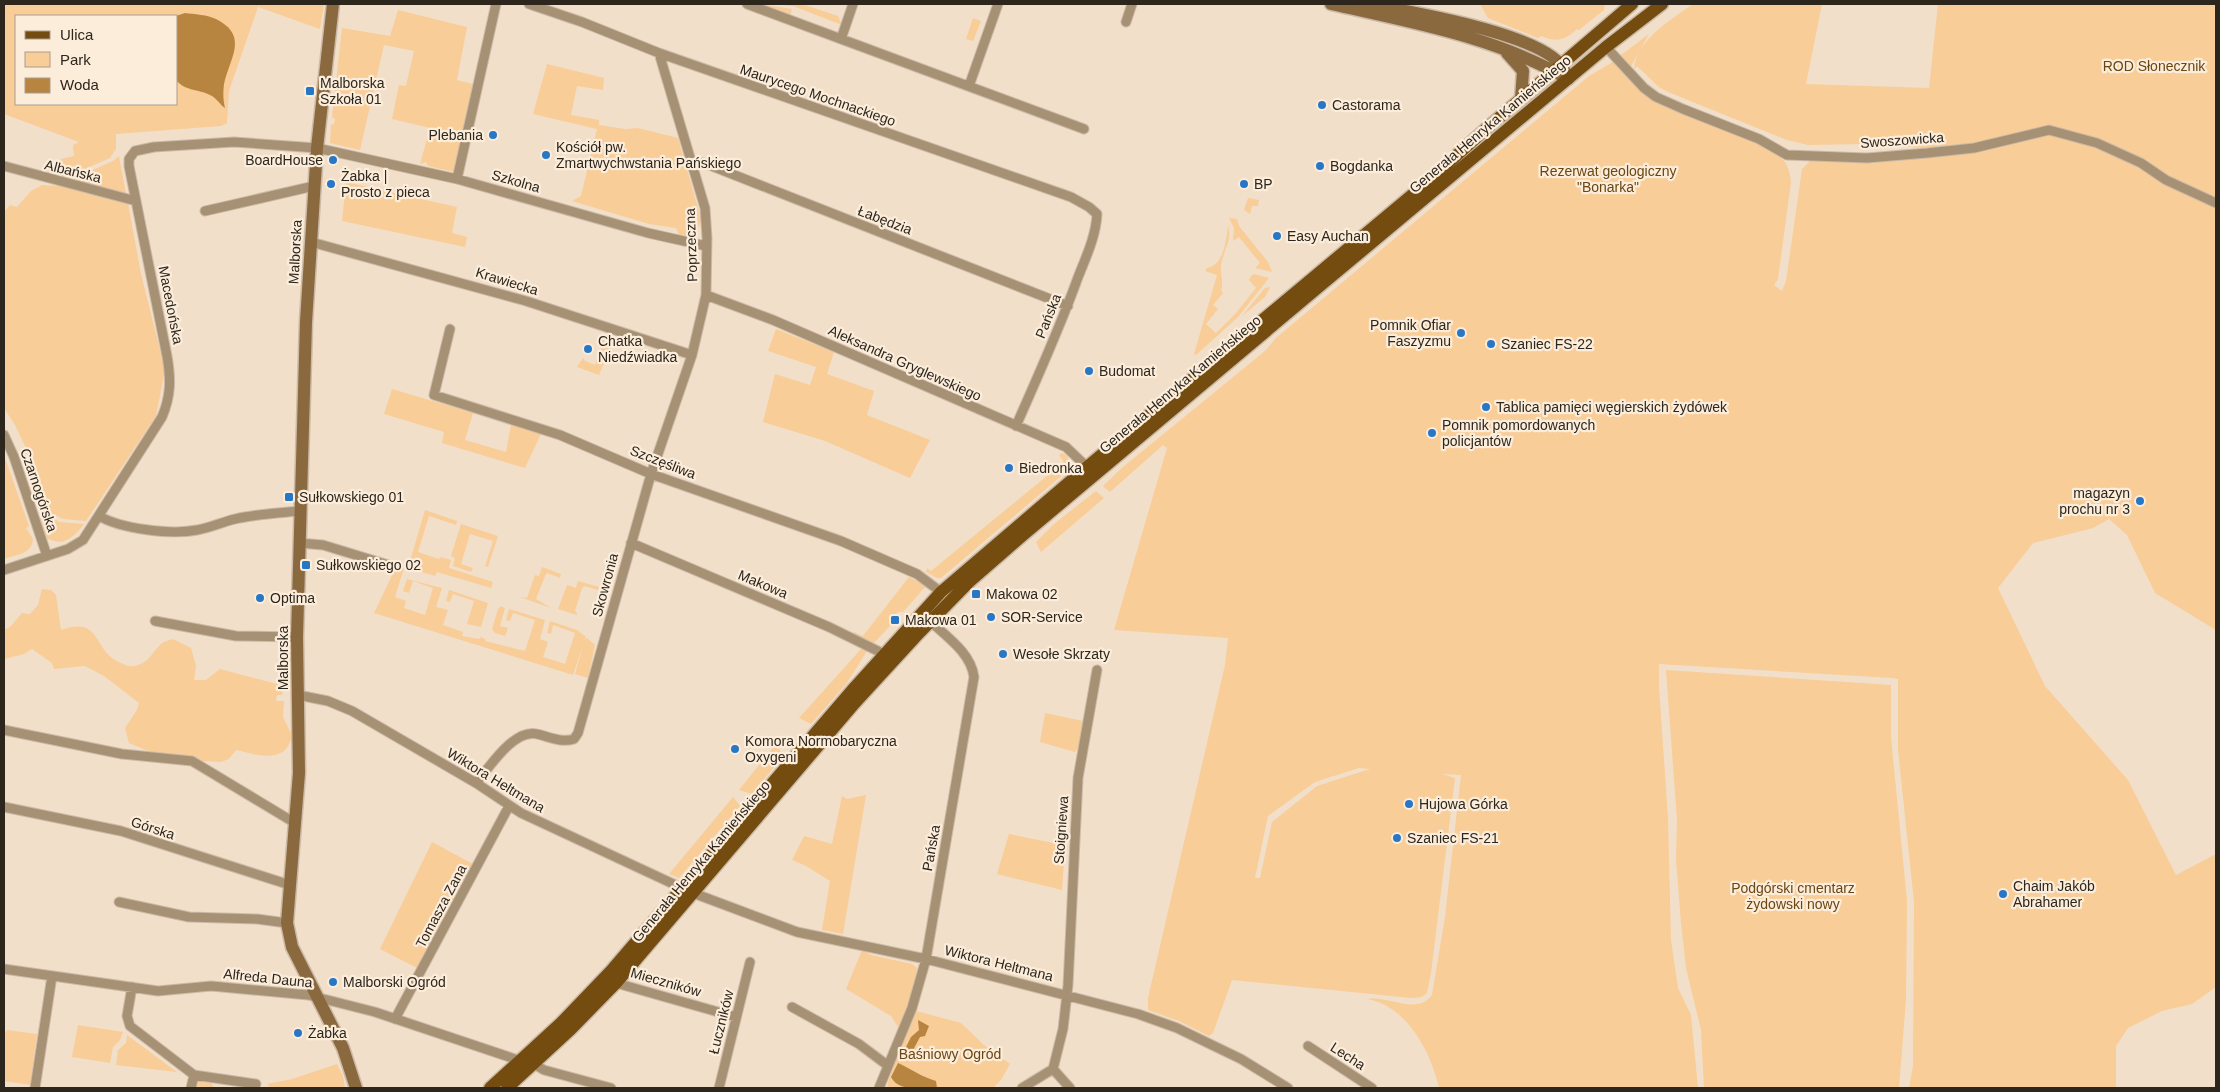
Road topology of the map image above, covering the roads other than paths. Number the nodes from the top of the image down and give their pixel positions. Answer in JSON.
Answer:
{"nodes":[{"id":1,"x":333,"y":4,"type":"edge"},
{"id":2,"x":496,"y":4,"type":"edge"},
{"id":3,"x":528,"y":4,"type":"edge"},
{"id":4,"x":747,"y":4,"type":"edge"},
{"id":5,"x":853,"y":4,"type":"edge"},
{"id":6,"x":998,"y":4,"type":"edge"},
{"id":7,"x":1132,"y":4,"type":"edge"},
{"id":8,"x":1331,"y":4,"type":"edge"},
{"id":9,"x":1368,"y":4,"type":"edge"},
{"id":10,"x":1632,"y":4,"type":"edge"},
{"id":11,"x":1662,"y":4,"type":"edge"},
{"id":12,"x":1126,"y":22,"type":"dead end"},
{"id":13,"x":841,"y":39,"type":"junction"},
{"id":14,"x":1606,"y":47,"type":"junction"},
{"id":15,"x":1503,"y":50,"type":"junction"},
{"id":16,"x":659,"y":53,"type":"junction"},
{"id":17,"x":1558,"y":68,"type":"junction"},
{"id":18,"x":1568,"y":80,"type":"junction"},
{"id":19,"x":969,"y":86,"type":"junction"},
{"id":20,"x":1521,"y":98,"type":"junction"},
{"id":21,"x":1084,"y":129,"type":"dead end"},
{"id":22,"x":317,"y":148,"type":"junction"},
{"id":23,"x":692,"y":163,"type":"junction"},
{"id":24,"x":4,"y":166,"type":"edge"},
{"id":25,"x":457,"y":179,"type":"junction"},
{"id":26,"x":314,"y":186,"type":"junction"},
{"id":27,"x":136,"y":201,"type":"junction"},
{"id":28,"x":2216,"y":203,"type":"edge"},
{"id":29,"x":205,"y":211,"type":"dead end"},
{"id":30,"x":1097,"y":214,"type":"joint"},
{"id":31,"x":311,"y":242,"type":"junction"},
{"id":32,"x":706,"y":246,"type":"junction"},
{"id":33,"x":706,"y":294,"type":"junction"},
{"id":34,"x":1068,"y":306,"type":"junction"},
{"id":35,"x":701,"y":322,"type":"joint"},
{"id":36,"x":450,"y":329,"type":"dead end"},
{"id":37,"x":692,"y":355,"type":"junction"},
{"id":38,"x":1016,"y":426,"type":"junction"},
{"id":39,"x":4,"y":434,"type":"edge"},
{"id":40,"x":1087,"y":467,"type":"junction"},
{"id":41,"x":651,"y":474,"type":"junction"},
{"id":42,"x":300,"y":511,"type":"junction"},
{"id":43,"x":99,"y":516,"type":"junction"},
{"id":44,"x":631,"y":543,"type":"junction"},
{"id":45,"x":299,"y":544,"type":"junction"},
{"id":46,"x":47,"y":556,"type":"junction"},
{"id":47,"x":395,"y":567,"type":"dead end"},
{"id":48,"x":4,"y":570,"type":"edge"},
{"id":49,"x":941,"y":592,"type":"junction"},
{"id":50,"x":155,"y":621,"type":"dead end"},
{"id":51,"x":930,"y":621,"type":"junction"},
{"id":52,"x":297,"y":637,"type":"junction"},
{"id":53,"x":884,"y":654,"type":"junction"},
{"id":54,"x":1097,"y":670,"type":"dead end"},
{"id":55,"x":298,"y":695,"type":"junction"},
{"id":56,"x":4,"y":730,"type":"edge"},
{"id":57,"x":476,"y":784,"type":"junction"},
{"id":58,"x":509,"y":806,"type":"junction"},
{"id":59,"x":4,"y":807,"type":"edge"},
{"id":60,"x":296,"y":823,"type":"junction"},
{"id":61,"x":290,"y":886,"type":"junction"},
{"id":62,"x":688,"y":891,"type":"junction"},
{"id":63,"x":120,"y":902,"type":"dead end"},
{"id":64,"x":287,"y":923,"type":"junction"},
{"id":65,"x":926,"y":959,"type":"junction"},
{"id":66,"x":750,"y":962,"type":"dead end"},
{"id":67,"x":4,"y":969,"type":"edge"},
{"id":68,"x":52,"y":976,"type":"junction"},
{"id":69,"x":616,"y":982,"type":"junction"},
{"id":70,"x":132,"y":987,"type":"junction"},
{"id":71,"x":1067,"y":994,"type":"junction"},
{"id":72,"x":317,"y":997,"type":"junction"},
{"id":73,"x":792,"y":1007,"type":"dead end"},
{"id":74,"x":736,"y":1017,"type":"junction"},
{"id":75,"x":395,"y":1019,"type":"junction"},
{"id":76,"x":1308,"y":1046,"type":"dead end"},
{"id":77,"x":520,"y":1061,"type":"junction"},
{"id":78,"x":534,"y":1064,"type":"junction"},
{"id":79,"x":887,"y":1065,"type":"junction"},
{"id":80,"x":1053,"y":1069,"type":"junction"},
{"id":81,"x":194,"y":1075,"type":"junction"},
{"id":82,"x":256,"y":1084,"type":"dead end"},
{"id":83,"x":35,"y":1088,"type":"edge"},
{"id":84,"x":191,"y":1088,"type":"edge"},
{"id":85,"x":356,"y":1088,"type":"edge"},
{"id":86,"x":490,"y":1088,"type":"edge"},
{"id":87,"x":507,"y":1088,"type":"edge"},
{"id":88,"x":611,"y":1088,"type":"edge"},
{"id":89,"x":719,"y":1088,"type":"edge"},
{"id":90,"x":879,"y":1088,"type":"edge"},
{"id":91,"x":1022,"y":1088,"type":"edge"},
{"id":92,"x":1070,"y":1088,"type":"edge"},
{"id":93,"x":1288,"y":1088,"type":"edge"},
{"id":94,"x":1372,"y":1088,"type":"edge"}],
"edges":[{"from":1,"to":22,"type":"street","name":"Malborska"},
{"from":2,"to":25,"type":"street"},
{"from":3,"to":16,"type":"street","name":"Maurycego Mochnackiego"},
{"from":4,"to":13,"type":"street"},
{"from":5,"to":13,"type":"street"},
{"from":6,"to":19,"type":"street"},
{"from":7,"to":12,"type":"street"},
{"from":8,"to":15,"type":"street"},
{"from":9,"to":17,"type":"street"},
{"from":10,"to":17,"type":"main road","name":"Generała Henryka Kamieńskiego"},
{"from":11,"to":14,"type":"main road","name":"Generała Henryka Kamieńskiego"},
{"from":13,"to":19,"type":"street"},
{"from":14,"to":18,"type":"main road","name":"Generała Henryka Kamieńskiego"},
{"from":14,"to":28,"type":"street","name":"Swoszowicka"},
{"from":15,"to":17,"type":"street"},
{"from":15,"to":20,"type":"street"},
{"from":16,"to":23,"type":"street","name":"Poprzeczna"},
{"from":16,"to":30,"type":"street","name":"Maurycego Mochnackiego"},
{"from":17,"to":18,"type":"street"},
{"from":17,"to":20,"type":"main road","name":"Generała Henryka Kamieńskiego"},
{"from":18,"to":51,"type":"main road","name":"Generała Henryka Kamieńskiego"},
{"from":19,"to":21,"type":"street"},
{"from":20,"to":40,"type":"main road","name":"Generała Henryka Kamieńskiego"},
{"from":22,"to":25,"type":"street","name":"Szkolna"},
{"from":22,"to":26,"type":"street","name":"Malborska"},
{"from":22,"to":27,"type":"street","name":"Macedońska"},
{"from":23,"to":32,"type":"street","name":"Poprzeczna"},
{"from":23,"to":34,"type":"street","name":"Łabędzia"},
{"from":24,"to":27,"type":"street","name":"Albańska"},
{"from":25,"to":32,"type":"street","name":"Szkolna"},
{"from":26,"to":29,"type":"street"},
{"from":26,"to":31,"type":"street","name":"Malborska"},
{"from":27,"to":43,"type":"street","name":"Macedońska"},
{"from":30,"to":34,"type":"street","name":"Pańska"},
{"from":31,"to":37,"type":"street","name":"Krawiecka"},
{"from":31,"to":42,"type":"street","name":"Malborska"},
{"from":32,"to":33,"type":"street","name":"Poprzeczna"},
{"from":33,"to":35,"type":"street","name":"Poprzeczna"},
{"from":33,"to":38,"type":"street","name":"Aleksandra Gryglewskiego"},
{"from":34,"to":38,"type":"street","name":"Pańska"},
{"from":35,"to":37,"type":"street","name":"Skowronia"},
{"from":36,"to":41,"type":"street","name":"Szczęśliwa"},
{"from":37,"to":41,"type":"street","name":"Skowronia"},
{"from":38,"to":40,"type":"street","name":"Aleksandra Gryglewskiego"},
{"from":39,"to":46,"type":"street","name":"Czarnogórska"},
{"from":40,"to":49,"type":"main road","name":"Generała Henryka Kamieńskiego"},
{"from":41,"to":44,"type":"street","name":"Skowronia"},
{"from":41,"to":49,"type":"street","name":"Szczęśliwa"},
{"from":42,"to":43,"type":"street"},
{"from":42,"to":45,"type":"street","name":"Malborska"},
{"from":43,"to":46,"type":"street","name":"Macedońska"},
{"from":44,"to":53,"type":"street","name":"Makowa"},
{"from":44,"to":57,"type":"street","name":"Skowronia"},
{"from":45,"to":47,"type":"street"},
{"from":45,"to":52,"type":"street","name":"Malborska"},
{"from":46,"to":48,"type":"street","name":"Macedońska"},
{"from":49,"to":53,"type":"main road","name":"Generała Henryka Kamieńskiego"},
{"from":50,"to":52,"type":"street"},
{"from":51,"to":62,"type":"main road","name":"Generała Henryka Kamieńskiego"},
{"from":51,"to":65,"type":"street","name":"Pańska"},
{"from":52,"to":55,"type":"street","name":"Malborska"},
{"from":53,"to":62,"type":"main road","name":"Generała Henryka Kamieńskiego"},
{"from":54,"to":71,"type":"street","name":"Stoigniewa"},
{"from":55,"to":57,"type":"street","name":"Wiktora Heltmana"},
{"from":55,"to":60,"type":"street","name":"Malborska"},
{"from":56,"to":60,"type":"street"},
{"from":57,"to":58,"type":"street","name":"Wiktora Heltmana"},
{"from":58,"to":62,"type":"street","name":"Wiktora Heltmana"},
{"from":58,"to":75,"type":"street","name":"Tomasza Zana"},
{"from":59,"to":61,"type":"street","name":"Górska"},
{"from":60,"to":61,"type":"street","name":"Malborska"},
{"from":61,"to":64,"type":"street","name":"Malborska"},
{"from":62,"to":65,"type":"street","name":"Wiktora Heltmana"},
{"from":62,"to":69,"type":"main road","name":"Generała Henryka Kamieńskiego"},
{"from":62,"to":77,"type":"main road","name":"Generała Henryka Kamieńskiego"},
{"from":63,"to":64,"type":"street"},
{"from":64,"to":72,"type":"street","name":"Malborska"},
{"from":65,"to":71,"type":"street","name":"Wiktora Heltmana"},
{"from":65,"to":79,"type":"street","name":"Pańska"},
{"from":66,"to":74,"type":"street","name":"Łuczników"},
{"from":67,"to":68,"type":"street","name":"Alfreda Dauna"},
{"from":68,"to":70,"type":"street","name":"Alfreda Dauna"},
{"from":68,"to":83,"type":"street"},
{"from":69,"to":74,"type":"street","name":"Mieczników"},
{"from":69,"to":78,"type":"main road","name":"Generała Henryka Kamieńskiego"},
{"from":70,"to":72,"type":"street","name":"Alfreda Dauna"},
{"from":70,"to":81,"type":"street"},
{"from":71,"to":80,"type":"street","name":"Stoigniewa"},
{"from":71,"to":93,"type":"street","name":"Wiktora Heltmana"},
{"from":72,"to":75,"type":"street","name":"Alfreda Dauna"},
{"from":72,"to":85,"type":"street","name":"Malborska"},
{"from":73,"to":79,"type":"street"},
{"from":74,"to":89,"type":"street","name":"Łuczników"},
{"from":75,"to":77,"type":"street","name":"Alfreda Dauna"},
{"from":76,"to":94,"type":"street","name":"Lecha"},
{"from":77,"to":86,"type":"main road","name":"Generała Henryka Kamieńskiego"},
{"from":78,"to":87,"type":"main road","name":"Generała Henryka Kamieńskiego"},
{"from":78,"to":88,"type":"street"},
{"from":79,"to":90,"type":"street","name":"Pańska"},
{"from":80,"to":91,"type":"street"},
{"from":80,"to":92,"type":"street"},
{"from":81,"to":82,"type":"street"},
{"from":81,"to":84,"type":"street"}]}
